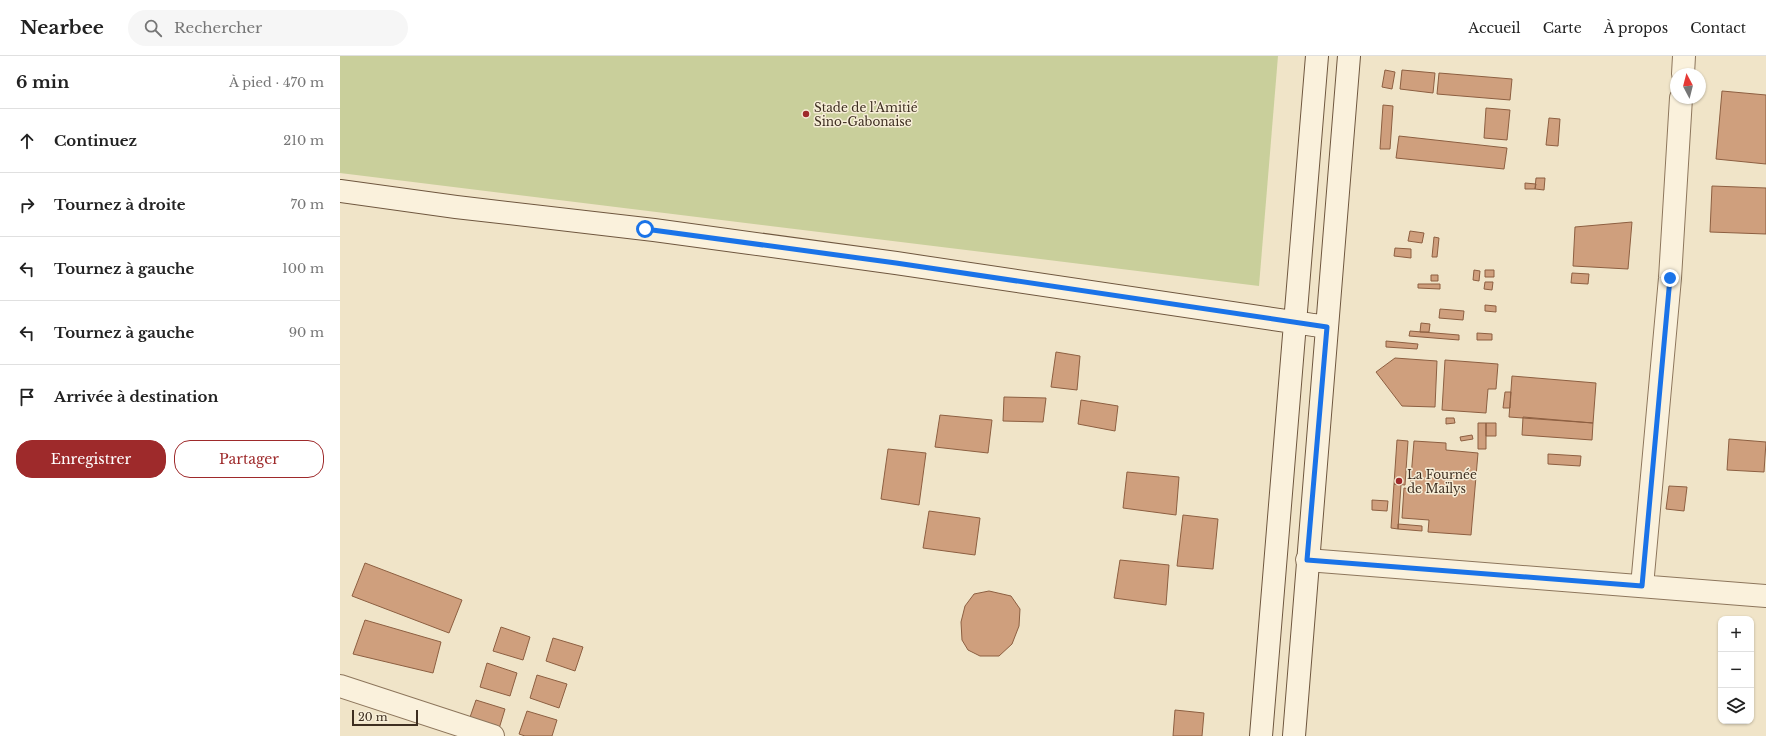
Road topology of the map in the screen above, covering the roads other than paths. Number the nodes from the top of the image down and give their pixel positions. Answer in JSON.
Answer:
{"nodes":[{"id":1,"x":1317,"y":56,"type":"edge"},
{"id":2,"x":1348,"y":56,"type":"edge"},
{"id":3,"x":1684,"y":56,"type":"edge"},
{"id":4,"x":1683,"y":68,"type":"edge"},
{"id":5,"x":1681,"y":104,"type":"edge"},
{"id":6,"x":340,"y":191,"type":"edge"},
{"id":7,"x":1295,"y":322,"type":"junction"},
{"id":8,"x":1327,"y":327,"type":"junction"},
{"id":9,"x":1307,"y":560,"type":"junction"},
{"id":10,"x":1642,"y":586,"type":"junction"},
{"id":11,"x":1766,"y":596,"type":"edge"},
{"id":12,"x":340,"y":686,"type":"edge"},
{"id":13,"x":493,"y":736,"type":"edge"},
{"id":14,"x":1261,"y":736,"type":"edge"},
{"id":15,"x":1294,"y":736,"type":"edge"}],
"edges":[{"from":1,"to":7,"type":"street"},
{"from":2,"to":8,"type":"street"},
{"from":3,"to":4,"type":"street"},
{"from":5,"to":10,"type":"street"},
{"from":6,"to":7,"type":"street"},
{"from":7,"to":8,"type":"street"},
{"from":7,"to":14,"type":"street"},
{"from":8,"to":9,"type":"street"},
{"from":9,"to":10,"type":"street"},
{"from":9,"to":15,"type":"street"},
{"from":10,"to":11,"type":"street"},
{"from":12,"to":13,"type":"street"}]}
